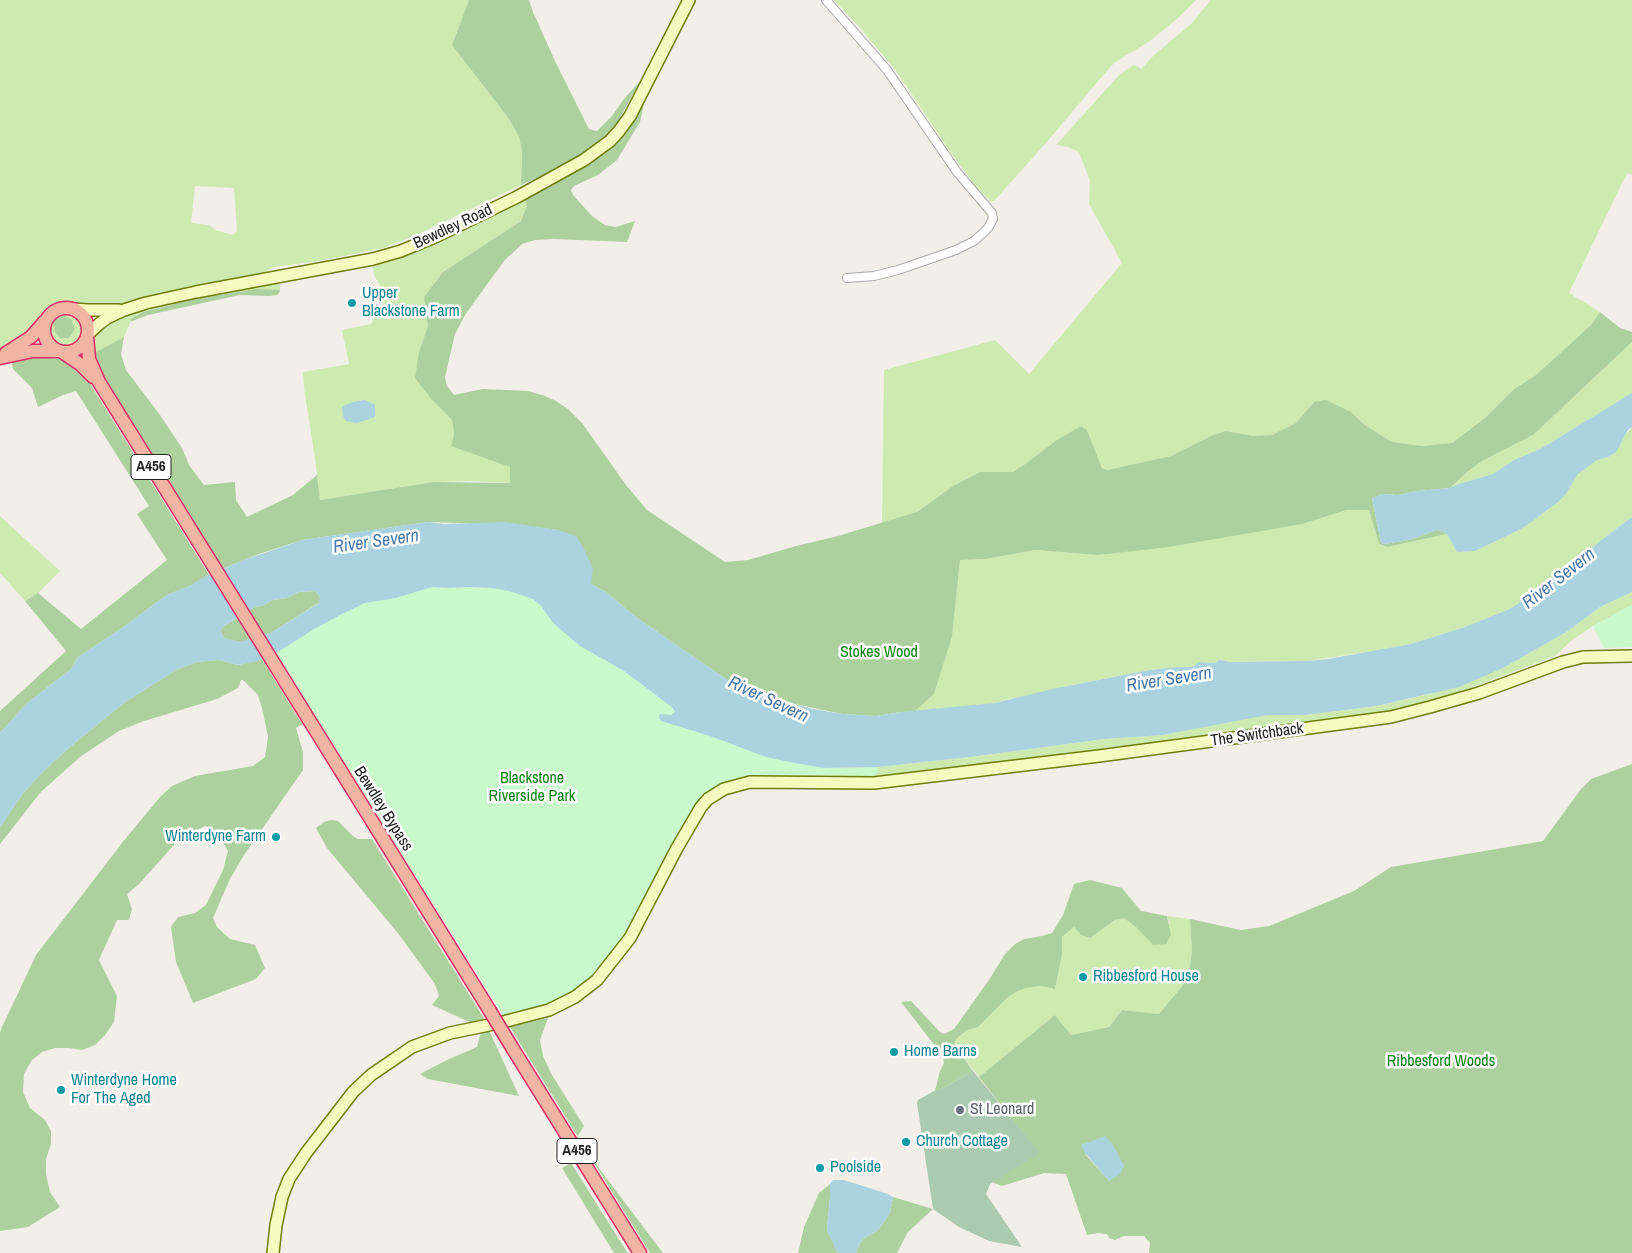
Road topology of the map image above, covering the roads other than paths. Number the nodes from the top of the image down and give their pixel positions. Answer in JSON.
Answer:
{"nodes":[{"id":1,"x":689,"y":0,"type":"edge"},
{"id":2,"x":826,"y":0,"type":"edge"},
{"id":3,"x":847,"y":278,"type":"dead end"},
{"id":4,"x":73,"y":309,"type":"junction"},
{"id":5,"x":124,"y":310,"type":"junction"},
{"id":6,"x":45,"y":321,"type":"junction"},
{"id":7,"x":87,"y":336,"type":"junction"},
{"id":8,"x":60,"y":351,"type":"junction"},
{"id":9,"x":0,"y":358,"type":"edge"},
{"id":10,"x":98,"y":382,"type":"junction"},
{"id":11,"x":1632,"y":656,"type":"edge"},
{"id":12,"x":273,"y":1253,"type":"edge"},
{"id":13,"x":640,"y":1253,"type":"edge"}],
"edges":[{"from":1,"to":5,"type":"main road","name":"Bewdley Road"},
{"from":2,"to":3,"type":"street"},
{"from":4,"to":5,"type":"main road","name":"Bewdley Road"},
{"from":4,"to":6,"type":"highway"},
{"from":4,"to":7,"type":"highway","number":"A456"},
{"from":5,"to":7,"type":"main road","name":"Bewdley Road"},
{"from":6,"to":8,"type":"highway","number":"A456"},
{"from":6,"to":9,"type":"highway"},
{"from":7,"to":8,"type":"highway"},
{"from":7,"to":10,"type":"highway","name":"Bewdley Bypass","number":"A456"},
{"from":8,"to":9,"type":"highway"},
{"from":8,"to":10,"type":"highway","name":"Bewdley Bypass","number":"A456"},
{"from":10,"to":13,"type":"highway","name":"Bewdley Bypass","number":"A456","bridge":true},
{"from":11,"to":12,"type":"main road","name":"The Switchback"}]}
